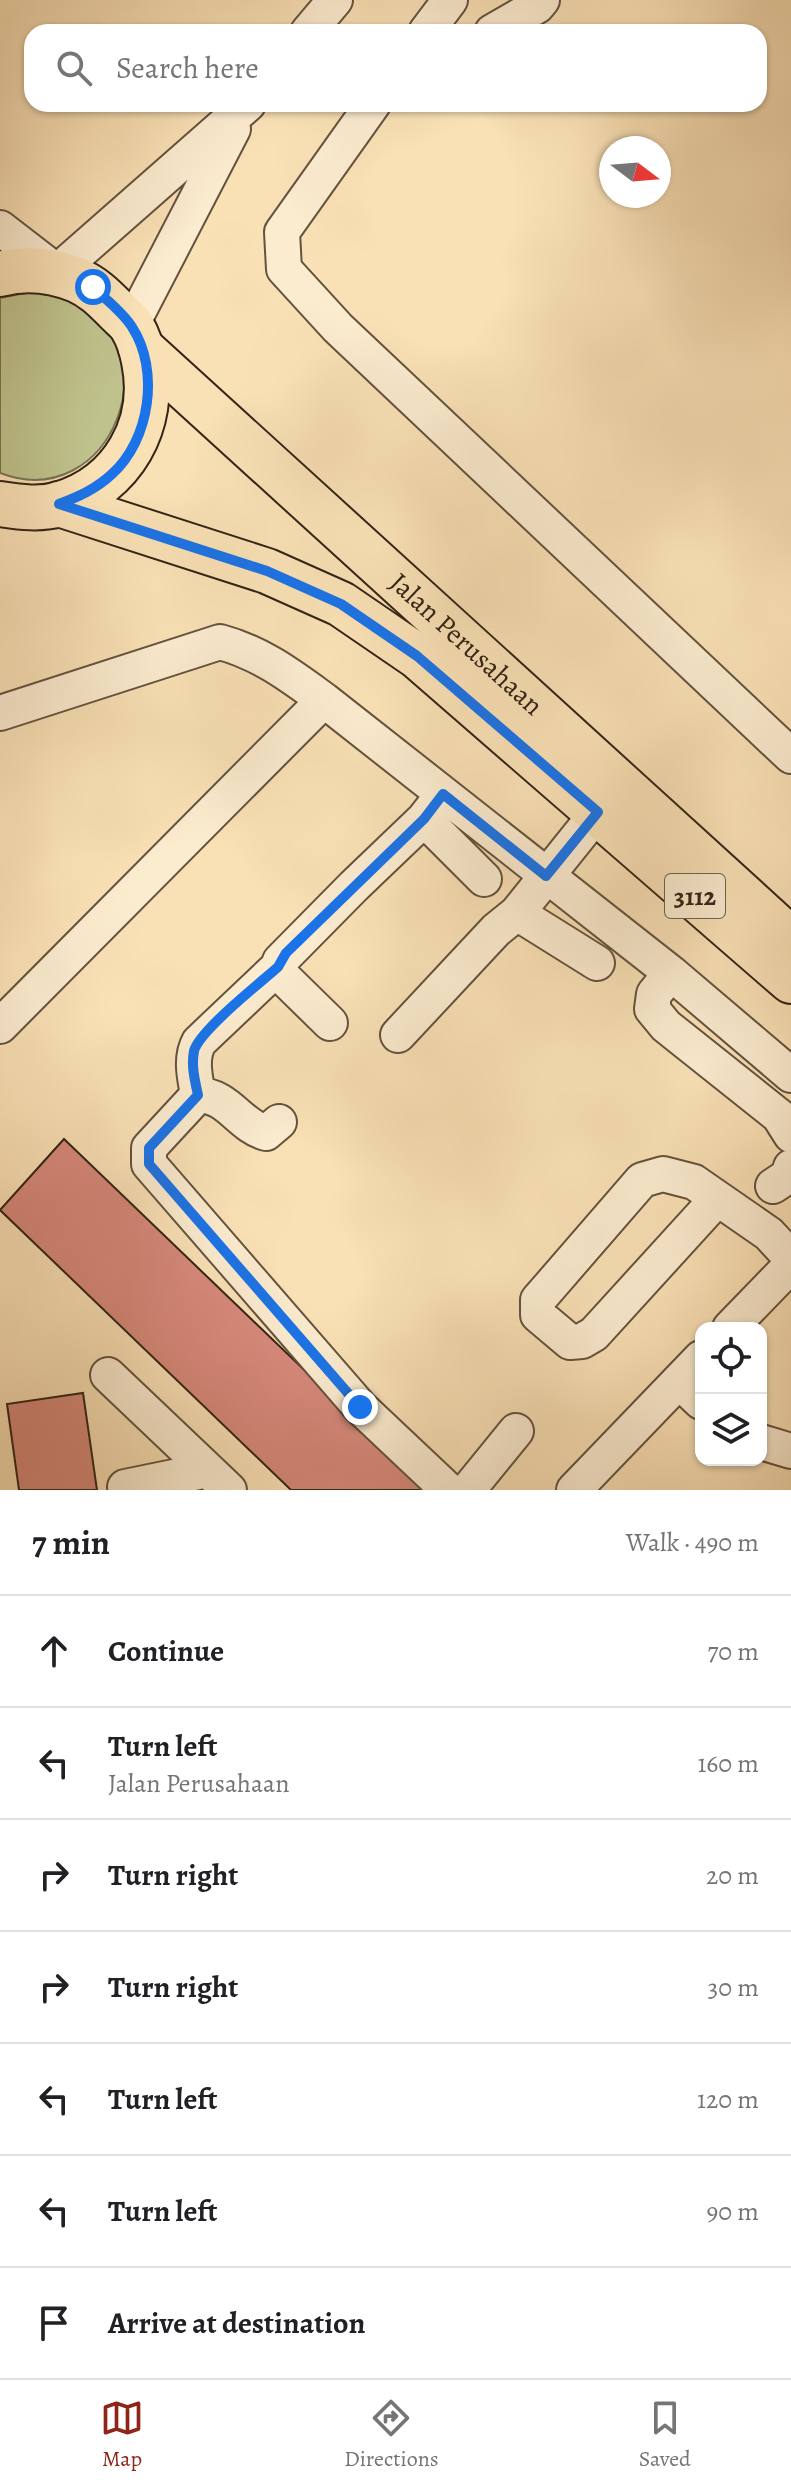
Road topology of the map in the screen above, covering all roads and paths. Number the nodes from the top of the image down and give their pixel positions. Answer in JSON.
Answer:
{"nodes":[{"id":1,"x":335,"y":0,"type":"edge"},
{"id":2,"x":450,"y":0,"type":"edge"},
{"id":3,"x":542,"y":0,"type":"edge"},
{"id":4,"x":315,"y":24,"type":"edge"},
{"id":5,"x":432,"y":24,"type":"edge"},
{"id":6,"x":506,"y":24,"type":"edge"},
{"id":7,"x":240,"y":112,"type":"edge"},
{"id":8,"x":244,"y":112,"type":"edge"},
{"id":9,"x":367,"y":112,"type":"edge"},
{"id":10,"x":0,"y":228,"type":"edge"},
{"id":11,"x":57,"y":272,"type":"junction"},
{"id":12,"x":0,"y":274,"type":"edge"},
{"id":13,"x":136,"y":337,"type":"junction"},
{"id":14,"x":22,"y":510,"type":"edge"},
{"id":15,"x":324,"y":700,"type":"junction"},
{"id":16,"x":0,"y":713,"type":"edge"},
{"id":17,"x":791,"y":756,"type":"edge"},
{"id":18,"x":434,"y":807,"type":"junction"},
{"id":19,"x":598,"y":812,"type":"junction"},
{"id":20,"x":546,"y":876,"type":"junction"},
{"id":21,"x":484,"y":879,"type":"dead end"},
{"id":22,"x":517,"y":913,"type":"junction"},
{"id":23,"x":791,"y":940,"type":"edge"},
{"id":24,"x":597,"y":963,"type":"dead end"},
{"id":25,"x":278,"y":967,"type":"junction"},
{"id":26,"x":671,"y":973,"type":"junction"},
{"id":27,"x":791,"y":981,"type":"edge"},
{"id":28,"x":330,"y":1023,"type":"dead end"},
{"id":29,"x":0,"y":1026,"type":"edge"},
{"id":30,"x":398,"y":1035,"type":"dead end"},
{"id":31,"x":791,"y":1075,"type":"edge"},
{"id":32,"x":198,"y":1095,"type":"junction"},
{"id":33,"x":279,"y":1122,"type":"dead end"},
{"id":34,"x":791,"y":1135,"type":"edge"},
{"id":35,"x":717,"y":1199,"type":"junction"},
{"id":36,"x":791,"y":1258,"type":"edge"},
{"id":37,"x":791,"y":1265,"type":"edge"},
{"id":38,"x":736,"y":1322,"type":"edge"},
{"id":39,"x":108,"y":1375,"type":"dead end"},
{"id":40,"x":694,"y":1380,"type":"edge"},
{"id":41,"x":516,"y":1431,"type":"dead end"},
{"id":42,"x":767,"y":1444,"type":"edge"},
{"id":43,"x":791,"y":1451,"type":"edge"},
{"id":44,"x":219,"y":1480,"type":"edge"},
{"id":45,"x":125,"y":1487,"type":"dead end"},
{"id":46,"x":448,"y":1490,"type":"edge"},
{"id":47,"x":468,"y":1490,"type":"edge"},
{"id":48,"x":574,"y":1490,"type":"edge"}],
"edges":[{"from":1,"to":4,"type":"street"},
{"from":2,"to":5,"type":"street"},
{"from":3,"to":6,"type":"street"},
{"from":7,"to":11,"type":"street"},
{"from":8,"to":13,"type":"street"},
{"from":9,"to":17,"type":"street"},
{"from":10,"to":11,"type":"street"},
{"from":11,"to":12,"type":"main road","number":"3112"},
{"from":11,"to":13,"type":"main road","number":"3112"},
{"from":13,"to":14,"type":"main road","number":"3112"},
{"from":13,"to":23,"type":"main road","name":"Jalan Perusahaan","number":"3112"},
{"from":14,"to":19,"type":"main road","name":"Jalan Perusahaan","number":"3112"},
{"from":15,"to":16,"type":"street"},
{"from":15,"to":18,"type":"street"},
{"from":15,"to":29,"type":"street"},
{"from":18,"to":20,"type":"street"},
{"from":18,"to":21,"type":"street"},
{"from":18,"to":25,"type":"street"},
{"from":19,"to":20,"type":"street"},
{"from":19,"to":27,"type":"main road","name":"Jalan Perusahaan","number":"3112"},
{"from":20,"to":22,"type":"street"},
{"from":20,"to":26,"type":"street"},
{"from":22,"to":24,"type":"street"},
{"from":22,"to":30,"type":"street"},
{"from":25,"to":28,"type":"street"},
{"from":25,"to":32,"type":"street"},
{"from":26,"to":31,"type":"street"},
{"from":26,"to":34,"type":"street"},
{"from":32,"to":33,"type":"street"},
{"from":32,"to":46,"type":"street"},
{"from":35,"to":35,"type":"street"},
{"from":35,"to":36,"type":"street"},
{"from":37,"to":38,"type":"street"},
{"from":39,"to":44,"type":"street"},
{"from":40,"to":48,"type":"street"},
{"from":41,"to":47,"type":"street"},
{"from":42,"to":43,"type":"street"},
{"from":44,"to":45,"type":"street"}]}
